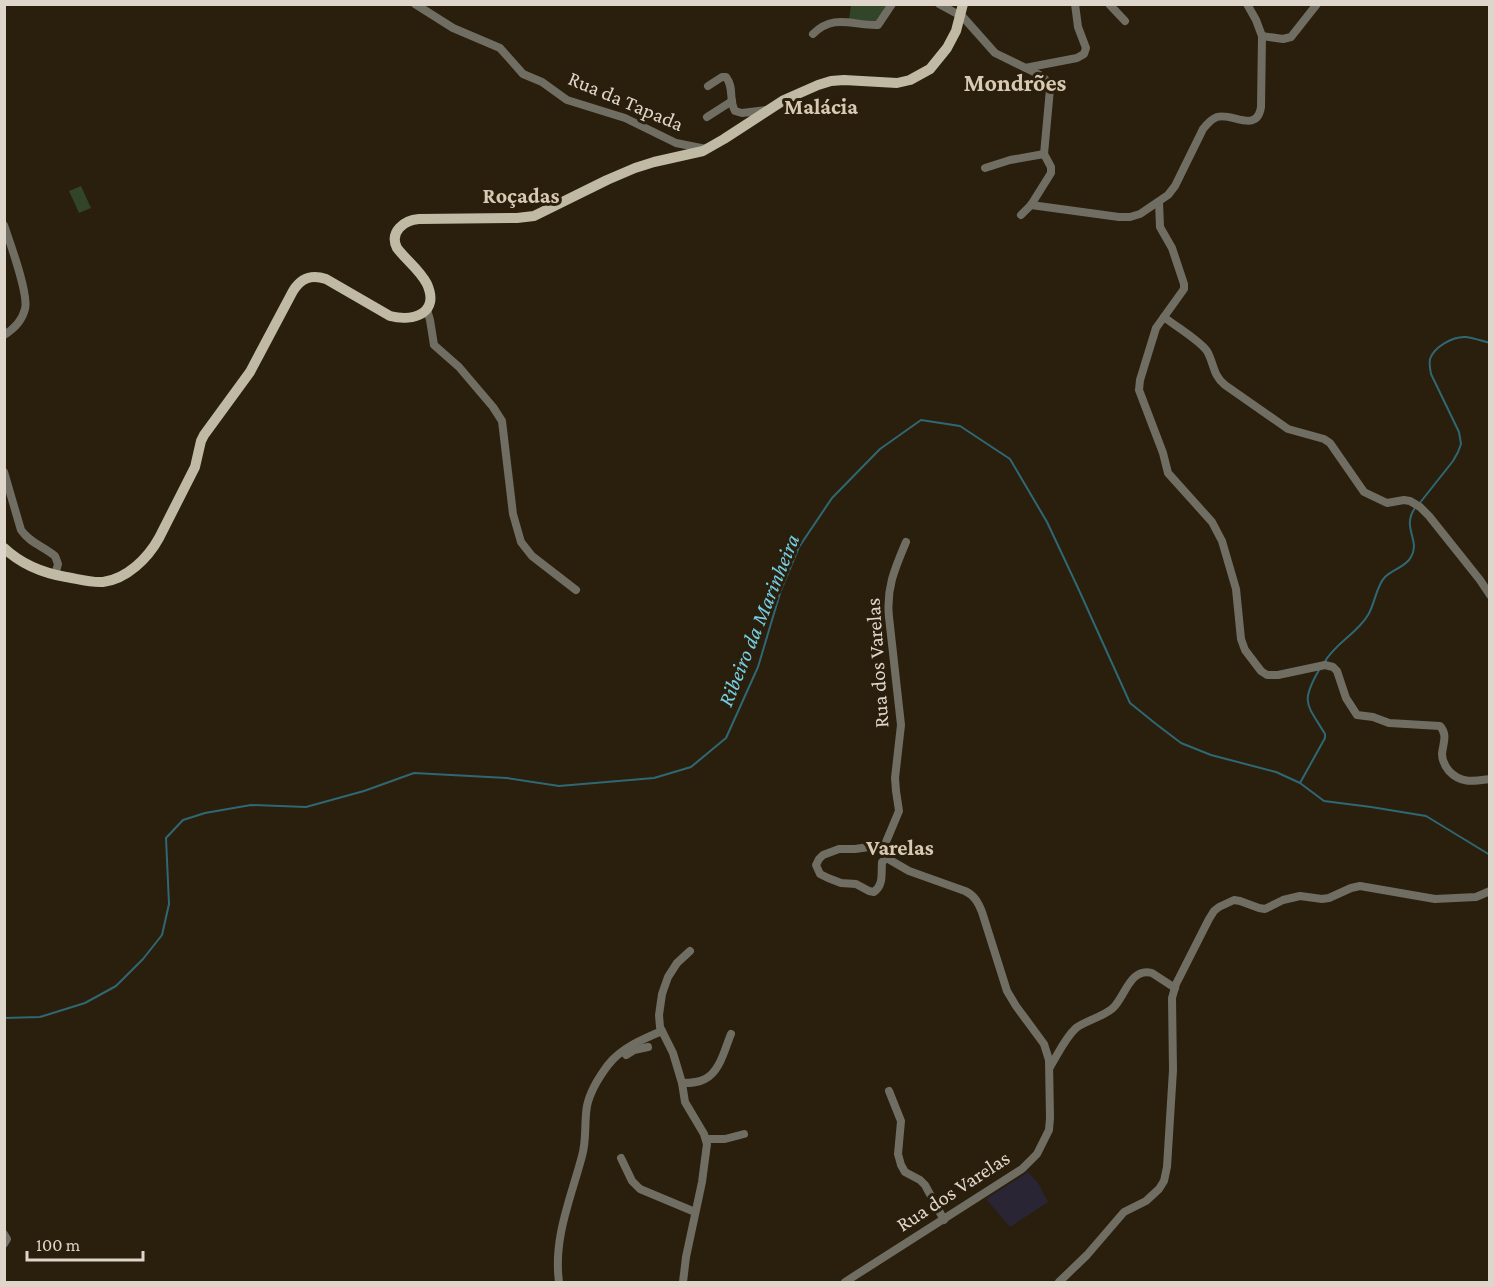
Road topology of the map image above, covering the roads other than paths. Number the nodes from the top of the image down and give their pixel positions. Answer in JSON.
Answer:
{"nodes":[{"id":1,"x":415,"y":4,"type":"edge"},
{"id":2,"x":892,"y":4,"type":"edge"},
{"id":3,"x":939,"y":4,"type":"edge"},
{"id":4,"x":1075,"y":4,"type":"edge"},
{"id":5,"x":1109,"y":4,"type":"edge"},
{"id":6,"x":1247,"y":4,"type":"edge"},
{"id":7,"x":1317,"y":4,"type":"edge"},
{"id":8,"x":962,"y":10,"type":"edge"},
{"id":9,"x":1125,"y":21,"type":"dead end"},
{"id":10,"x":813,"y":34,"type":"dead end"},
{"id":11,"x":1262,"y":36,"type":"junction"},
{"id":12,"x":1025,"y":68,"type":"junction"},
{"id":13,"x":708,"y":86,"type":"dead end"},
{"id":14,"x":732,"y":101,"type":"junction"},
{"id":15,"x":768,"y":110,"type":"junction"},
{"id":16,"x":717,"y":111,"type":"junction"},
{"id":17,"x":737,"y":112,"type":"junction"},
{"id":18,"x":707,"y":117,"type":"dead end"},
{"id":19,"x":706,"y":149,"type":"junction"},
{"id":20,"x":1044,"y":154,"type":"junction"},
{"id":21,"x":985,"y":168,"type":"dead end"},
{"id":22,"x":1159,"y":202,"type":"junction"},
{"id":23,"x":1031,"y":206,"type":"junction"},
{"id":24,"x":1021,"y":215,"type":"dead end"},
{"id":25,"x":4,"y":225,"type":"edge"},
{"id":26,"x":427,"y":310,"type":"junction"},
{"id":27,"x":1164,"y":317,"type":"junction"},
{"id":28,"x":4,"y":335,"type":"edge"},
{"id":29,"x":4,"y":472,"type":"edge"},
{"id":30,"x":906,"y":542,"type":"dead end"},
{"id":31,"x":4,"y":548,"type":"edge"},
{"id":32,"x":55,"y":575,"type":"junction"},
{"id":33,"x":576,"y":590,"type":"dead end"},
{"id":34,"x":1490,"y":595,"type":"edge"},
{"id":35,"x":1490,"y":779,"type":"edge"},
{"id":36,"x":885,"y":846,"type":"junction"},
{"id":37,"x":888,"y":857,"type":"junction"},
{"id":38,"x":1490,"y":891,"type":"edge"},
{"id":39,"x":690,"y":951,"type":"dead end"},
{"id":40,"x":1175,"y":988,"type":"junction"},
{"id":41,"x":662,"y":1031,"type":"junction"},
{"id":42,"x":731,"y":1034,"type":"dead end"},
{"id":43,"x":648,"y":1047,"type":"dead end"},
{"id":44,"x":1050,"y":1067,"type":"junction"},
{"id":45,"x":598,"y":1079,"type":"junction"},
{"id":46,"x":682,"y":1083,"type":"junction"},
{"id":47,"x":889,"y":1091,"type":"dead end"},
{"id":48,"x":744,"y":1134,"type":"dead end"},
{"id":49,"x":706,"y":1139,"type":"junction"},
{"id":50,"x":621,"y":1158,"type":"dead end"},
{"id":51,"x":695,"y":1212,"type":"junction"},
{"id":52,"x":944,"y":1220,"type":"junction"},
{"id":53,"x":4,"y":1234,"type":"edge"},
{"id":54,"x":4,"y":1244,"type":"edge"},
{"id":55,"x":559,"y":1282,"type":"edge"},
{"id":56,"x":683,"y":1282,"type":"edge"},
{"id":57,"x":845,"y":1282,"type":"edge"},
{"id":58,"x":1059,"y":1282,"type":"edge"}],
"edges":[{"from":1,"to":19,"type":"street","name":"Rua da Tapada"},
{"from":2,"to":10,"type":"street"},
{"from":3,"to":8,"type":"street"},
{"from":4,"to":12,"type":"street"},
{"from":5,"to":9,"type":"street"},
{"from":6,"to":11,"type":"street"},
{"from":7,"to":11,"type":"street"},
{"from":8,"to":12,"type":"street"},
{"from":8,"to":15,"type":"main road"},
{"from":11,"to":22,"type":"street"},
{"from":12,"to":20,"type":"street"},
{"from":13,"to":14,"type":"street"},
{"from":14,"to":16,"type":"street"},
{"from":14,"to":17,"type":"street"},
{"from":15,"to":17,"type":"street"},
{"from":15,"to":19,"type":"main road"},
{"from":16,"to":17,"type":"street"},
{"from":16,"to":18,"type":"street"},
{"from":19,"to":26,"type":"main road"},
{"from":20,"to":21,"type":"street"},
{"from":20,"to":23,"type":"street"},
{"from":22,"to":23,"type":"street"},
{"from":22,"to":27,"type":"street"},
{"from":23,"to":24,"type":"street"},
{"from":25,"to":28,"type":"street"},
{"from":26,"to":32,"type":"main road"},
{"from":26,"to":33,"type":"street"},
{"from":27,"to":34,"type":"street"},
{"from":27,"to":35,"type":"street"},
{"from":29,"to":32,"type":"street"},
{"from":30,"to":36,"type":"street","name":"Rua dos Varelas"},
{"from":31,"to":32,"type":"main road"},
{"from":36,"to":37,"type":"street"},
{"from":36,"to":37,"type":"street"},
{"from":37,"to":44,"type":"street","name":"Rua dos Varelas"},
{"from":38,"to":40,"type":"street"},
{"from":39,"to":41,"type":"street"},
{"from":40,"to":44,"type":"street"},
{"from":40,"to":58,"type":"street"},
{"from":41,"to":45,"type":"street"},
{"from":41,"to":46,"type":"street"},
{"from":42,"to":46,"type":"street"},
{"from":43,"to":45,"type":"street"},
{"from":44,"to":52,"type":"street","name":"Rua dos Varelas"},
{"from":45,"to":55,"type":"street"},
{"from":46,"to":49,"type":"street"},
{"from":47,"to":52,"type":"street"},
{"from":48,"to":49,"type":"street"},
{"from":49,"to":51,"type":"street"},
{"from":50,"to":51,"type":"street"},
{"from":51,"to":56,"type":"street"},
{"from":52,"to":57,"type":"street","name":"Rua dos Varelas"},
{"from":53,"to":54,"type":"street"}]}
